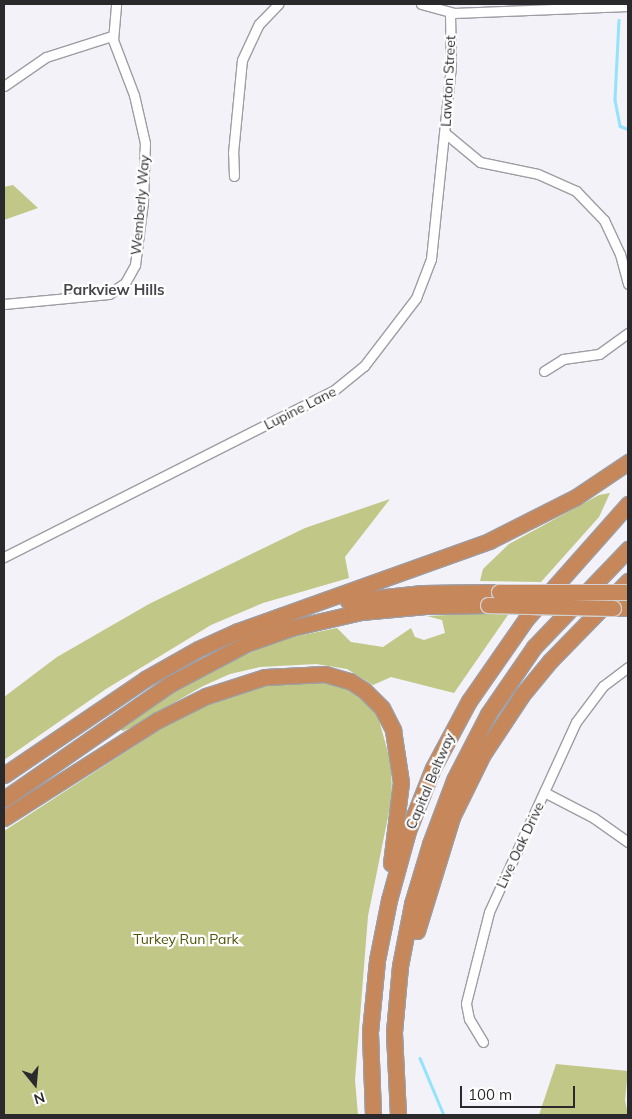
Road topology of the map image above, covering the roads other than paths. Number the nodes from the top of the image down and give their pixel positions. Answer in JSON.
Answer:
{"nodes":[{"id":1,"x":116,"y":4,"type":"edge"},
{"id":2,"x":278,"y":4,"type":"edge"},
{"id":3,"x":421,"y":4,"type":"edge"},
{"id":4,"x":628,"y":6,"type":"edge"},
{"id":5,"x":450,"y":13,"type":"junction"},
{"id":6,"x":112,"y":36,"type":"junction"},
{"id":7,"x":4,"y":86,"type":"edge"},
{"id":8,"x":445,"y":133,"type":"junction"},
{"id":9,"x":234,"y":176,"type":"dead end"},
{"id":10,"x":624,"y":253,"type":"edge"},
{"id":11,"x":628,"y":284,"type":"edge"},
{"id":12,"x":4,"y":304,"type":"edge"},
{"id":13,"x":628,"y":332,"type":"edge"},
{"id":14,"x":544,"y":371,"type":"dead end"},
{"id":15,"x":628,"y":462,"type":"edge"},
{"id":16,"x":628,"y":504,"type":"edge"},
{"id":17,"x":628,"y":549,"type":"edge"},
{"id":18,"x":4,"y":557,"type":"edge"},
{"id":19,"x":628,"y":596,"type":"edge"},
{"id":20,"x":288,"y":614,"type":"junction"},
{"id":21,"x":628,"y":667,"type":"edge"},
{"id":22,"x":4,"y":775,"type":"edge"},
{"id":23,"x":544,"y":792,"type":"junction"},
{"id":24,"x":4,"y":799,"type":"edge"},
{"id":25,"x":4,"y":818,"type":"edge"},
{"id":26,"x":628,"y":842,"type":"edge"},
{"id":27,"x":377,"y":960,"type":"junction"},
{"id":28,"x":483,"y":1042,"type":"dead end"},
{"id":29,"x":396,"y":1056,"type":"junction"},
{"id":30,"x":373,"y":1115,"type":"edge"},
{"id":31,"x":398,"y":1115,"type":"edge"}],
"edges":[{"from":1,"to":6,"type":"street","name":"Wemberly Way"},
{"from":2,"to":9,"type":"street"},
{"from":3,"to":5,"type":"street"},
{"from":4,"to":5,"type":"street"},
{"from":5,"to":8,"type":"street","name":"Lawton Street"},
{"from":6,"to":7,"type":"street"},
{"from":6,"to":12,"type":"street","name":"Wemberly Way"},
{"from":8,"to":10,"type":"street","name":"Lawton Street"},
{"from":8,"to":18,"type":"street","name":"Lupine Lane"},
{"from":10,"to":11,"type":"street","name":"Lawton Street"},
{"from":13,"to":14,"type":"street"},
{"from":15,"to":20,"type":"highway"},
{"from":16,"to":27,"type":"highway","name":"Capital Beltway"},
{"from":17,"to":29,"type":"highway","name":"Capital Beltway"},
{"from":19,"to":20,"type":"highway","bridge":true},
{"from":19,"to":24,"type":"highway","bridge":true},
{"from":19,"to":29,"type":"highway"},
{"from":20,"to":22,"type":"highway"},
{"from":21,"to":23,"type":"street","name":"Live Oak Drive"},
{"from":23,"to":26,"type":"street"},
{"from":23,"to":28,"type":"street","name":"Live Oak Drive"},
{"from":25,"to":27,"type":"highway"},
{"from":27,"to":30,"type":"highway","name":"Capital Beltway"},
{"from":29,"to":31,"type":"highway","name":"Capital Beltway"}]}
